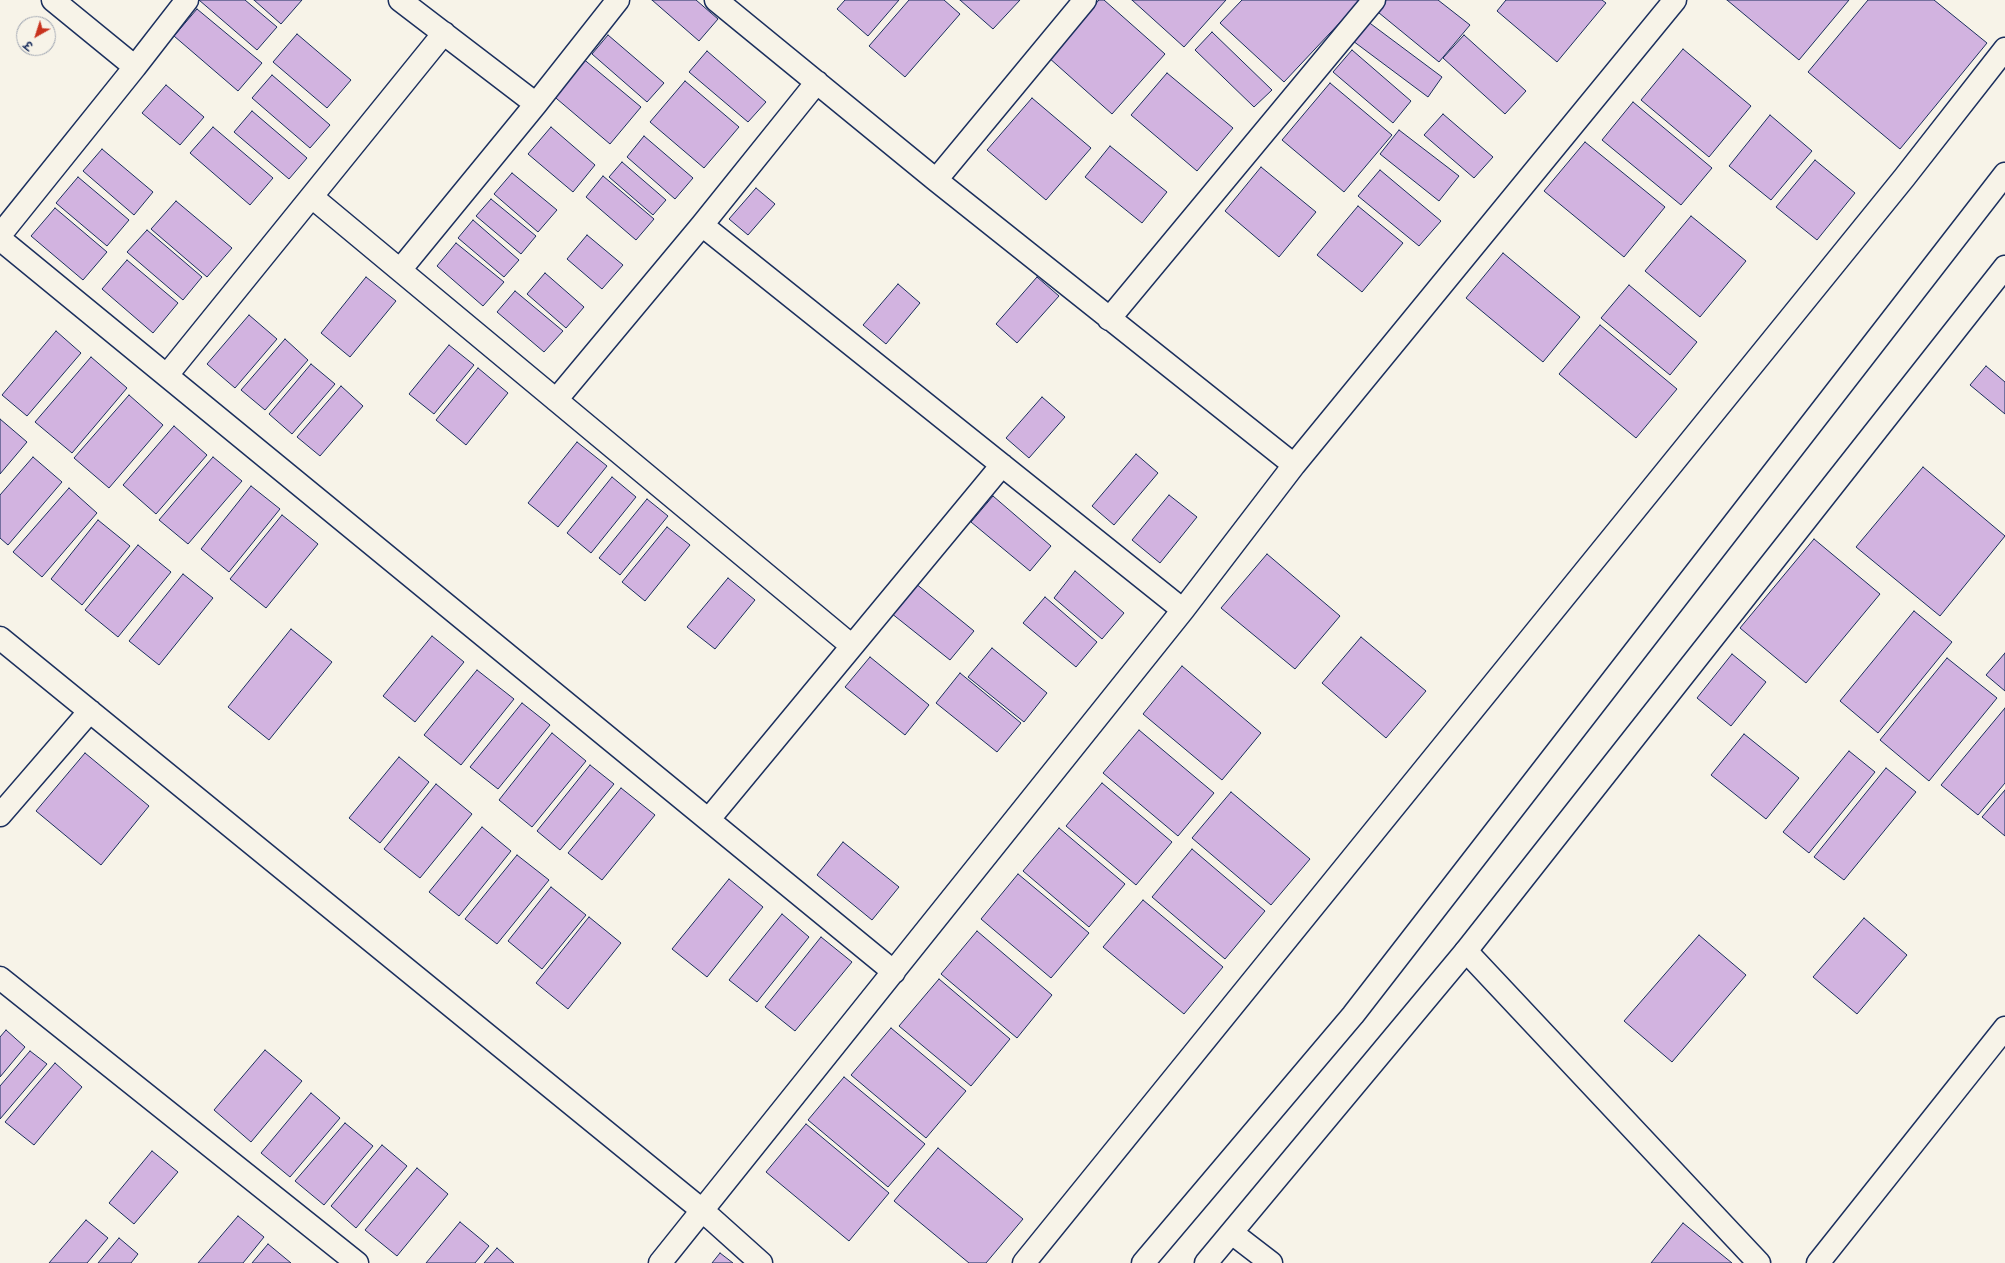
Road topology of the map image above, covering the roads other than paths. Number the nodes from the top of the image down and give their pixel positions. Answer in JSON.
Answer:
{"nodes":[{"id":1,"x":53,"y":0,"type":"edge"},
{"id":2,"x":187,"y":0,"type":"edge"},
{"id":3,"x":400,"y":0,"type":"edge"},
{"id":4,"x":618,"y":0,"type":"edge"},
{"id":5,"x":716,"y":0,"type":"edge"},
{"id":6,"x":1085,"y":0,"type":"edge"},
{"id":7,"x":1374,"y":0,"type":"edge"},
{"id":8,"x":1675,"y":0,"type":"edge"},
{"id":9,"x":444,"y":33,"type":"junction"},
{"id":10,"x":2005,"y":49,"type":"edge"},
{"id":11,"x":135,"y":66,"type":"junction"},
{"id":12,"x":817,"y":82,"type":"junction"},
{"id":13,"x":536,"y":104,"type":"junction"},
{"id":14,"x":2005,"y":174,"type":"edge"},
{"id":15,"x":936,"y":180,"type":"junction"},
{"id":16,"x":312,"y":197,"type":"junction"},
{"id":17,"x":702,"y":225,"type":"junction"},
{"id":18,"x":0,"y":235,"type":"edge"},
{"id":19,"x":0,"y":239,"type":"edge"},
{"id":20,"x":2005,"y":267,"type":"edge"},
{"id":21,"x":400,"y":270,"type":"junction"},
{"id":22,"x":1109,"y":319,"type":"junction"},
{"id":23,"x":167,"y":375,"type":"junction"},
{"id":24,"x":556,"y":400,"type":"junction"},
{"id":25,"x":1002,"y":464,"type":"junction"},
{"id":26,"x":1294,"y":465,"type":"junction"},
{"id":27,"x":1183,"y":610,"type":"junction"},
{"id":28,"x":0,"y":638,"type":"edge"},
{"id":29,"x":852,"y":646,"type":"junction"},
{"id":30,"x":90,"y":711,"type":"junction"},
{"id":31,"x":0,"y":815,"type":"edge"},
{"id":32,"x":709,"y":819,"type":"junction"},
{"id":33,"x":1466,"y":952,"type":"junction"},
{"id":34,"x":894,"y":972,"type":"junction"},
{"id":35,"x":0,"y":978,"type":"edge"},
{"id":36,"x":2005,"y":1028,"type":"edge"},
{"id":37,"x":703,"y":1211,"type":"junction"},
{"id":38,"x":1232,"y":1233,"type":"junction"},
{"id":39,"x":349,"y":1261,"type":"edge"},
{"id":40,"x":660,"y":1263,"type":"edge"},
{"id":41,"x":761,"y":1263,"type":"edge"},
{"id":42,"x":1024,"y":1263,"type":"edge"},
{"id":43,"x":1144,"y":1263,"type":"edge"},
{"id":44,"x":1206,"y":1263,"type":"edge"},
{"id":45,"x":1271,"y":1263,"type":"edge"},
{"id":46,"x":1759,"y":1263,"type":"edge"},
{"id":47,"x":1818,"y":1263,"type":"edge"}],
"edges":[{"from":1,"to":11,"type":"street"},
{"from":2,"to":11,"type":"street"},
{"from":3,"to":9,"type":"street"},
{"from":4,"to":13,"type":"street"},
{"from":5,"to":12,"type":"street"},
{"from":6,"to":15,"type":"street"},
{"from":7,"to":22,"type":"street"},
{"from":8,"to":26,"type":"street"},
{"from":9,"to":13,"type":"street"},
{"from":9,"to":16,"type":"street"},
{"from":10,"to":42,"type":"street"},
{"from":11,"to":18,"type":"street"},
{"from":12,"to":15,"type":"street"},
{"from":12,"to":17,"type":"street"},
{"from":13,"to":21,"type":"street"},
{"from":14,"to":43,"type":"street"},
{"from":15,"to":22,"type":"street"},
{"from":16,"to":21,"type":"street"},
{"from":16,"to":23,"type":"street"},
{"from":17,"to":24,"type":"street"},
{"from":17,"to":25,"type":"street"},
{"from":19,"to":23,"type":"street"},
{"from":20,"to":33,"type":"street"},
{"from":21,"to":24,"type":"street"},
{"from":22,"to":26,"type":"street"},
{"from":23,"to":32,"type":"street"},
{"from":24,"to":29,"type":"street"},
{"from":25,"to":27,"type":"street"},
{"from":25,"to":29,"type":"street"},
{"from":26,"to":27,"type":"street"},
{"from":27,"to":34,"type":"street"},
{"from":28,"to":30,"type":"street"},
{"from":29,"to":32,"type":"street"},
{"from":30,"to":31,"type":"street"},
{"from":30,"to":37,"type":"street"},
{"from":32,"to":34,"type":"street"},
{"from":33,"to":38,"type":"street"},
{"from":33,"to":46,"type":"street"},
{"from":34,"to":37,"type":"street"},
{"from":35,"to":39,"type":"street"},
{"from":36,"to":47,"type":"street"},
{"from":37,"to":40,"type":"street"},
{"from":37,"to":41,"type":"street"},
{"from":38,"to":44,"type":"street"},
{"from":38,"to":45,"type":"street"}]}
